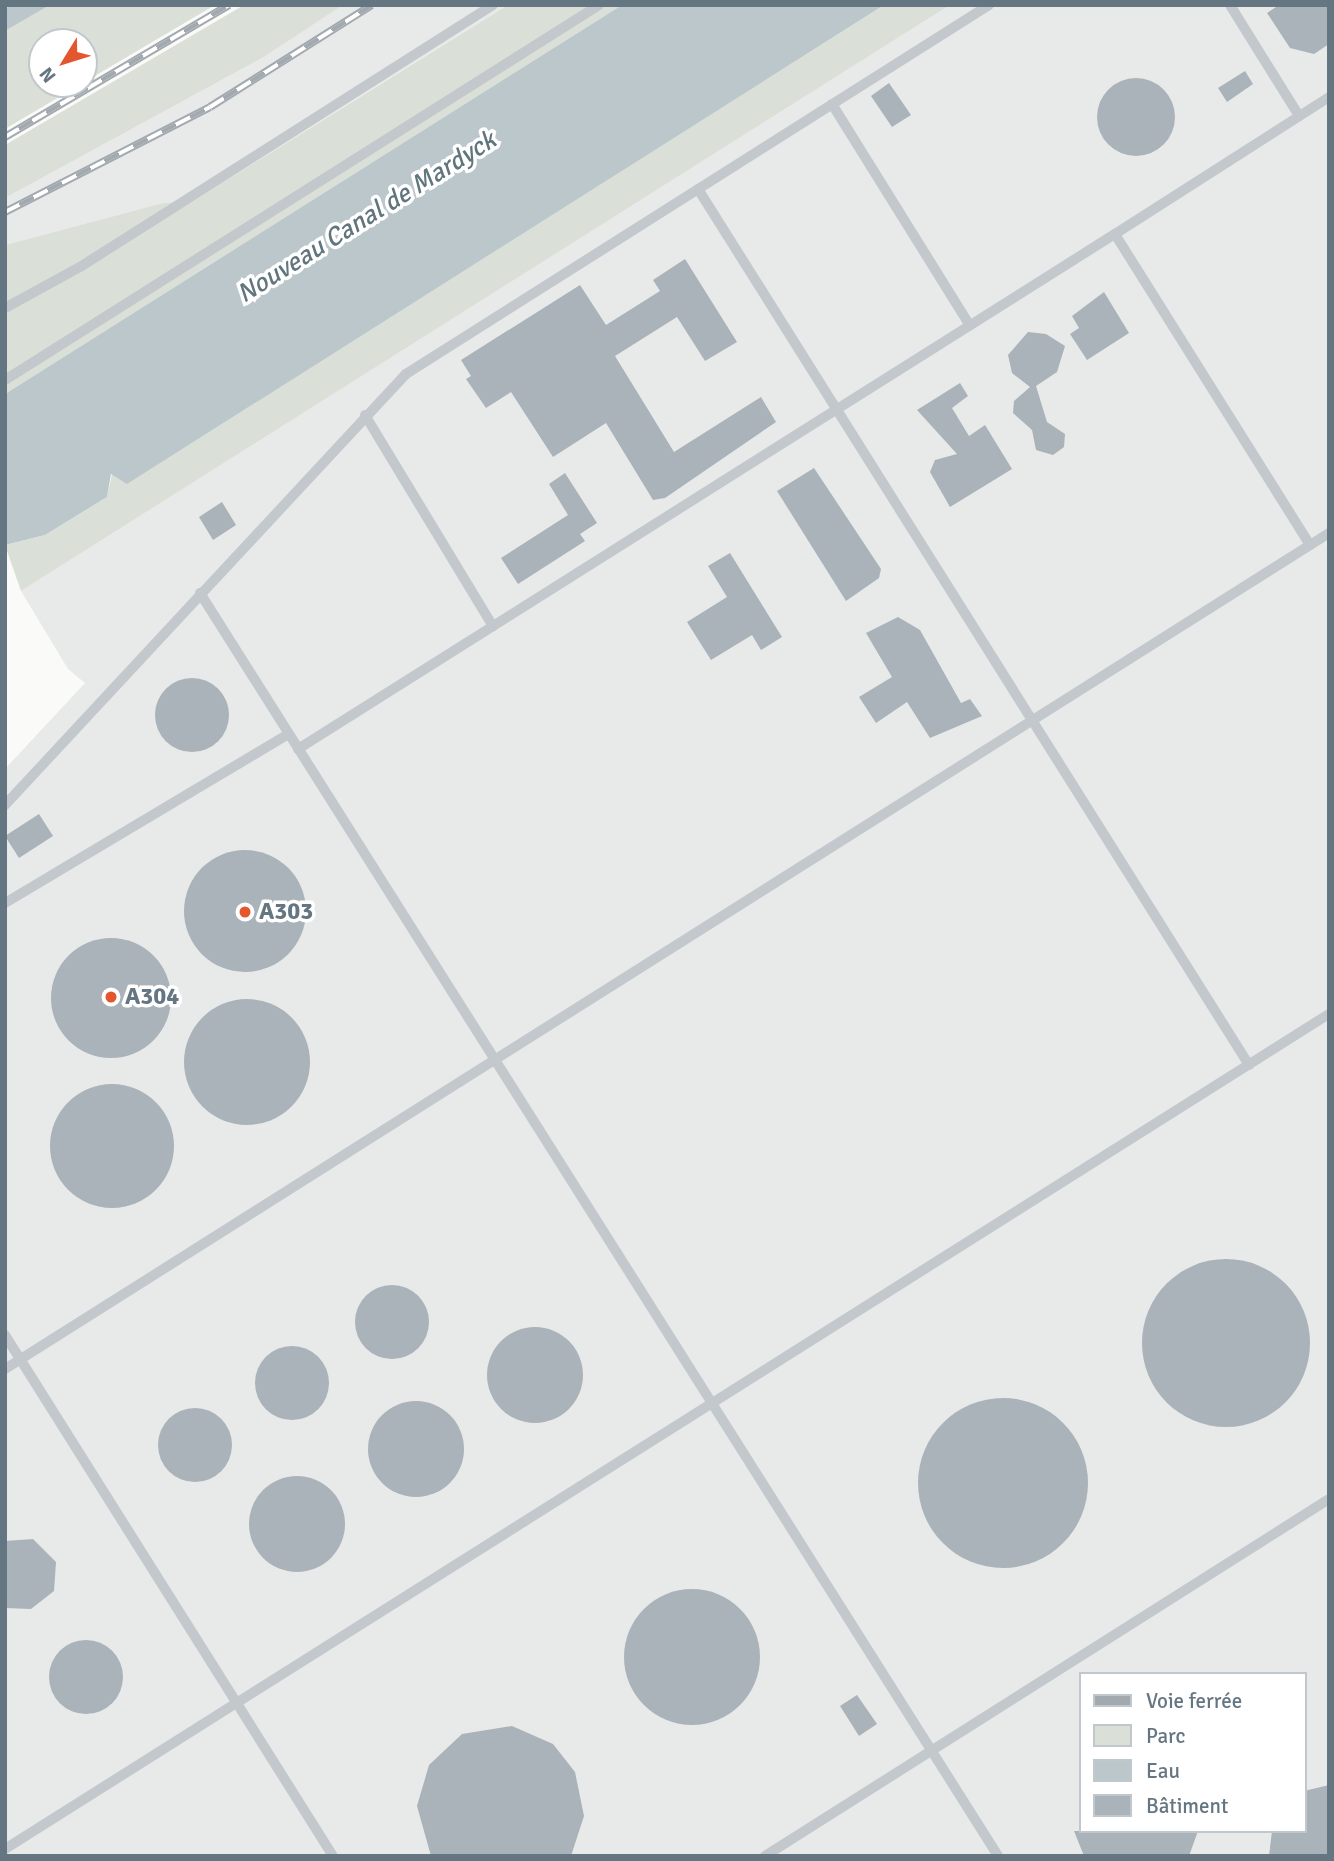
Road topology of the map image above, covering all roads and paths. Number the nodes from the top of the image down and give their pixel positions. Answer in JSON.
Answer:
{"nodes":[{"id":1,"x":494,"y":5,"type":"edge"},
{"id":2,"x":599,"y":5,"type":"edge"},
{"id":3,"x":989,"y":5,"type":"edge"},
{"id":4,"x":1230,"y":5,"type":"edge"},
{"id":5,"x":1329,"y":97,"type":"edge"},
{"id":6,"x":832,"y":104,"type":"junction"},
{"id":7,"x":1300,"y":116,"type":"junction"},
{"id":8,"x":698,"y":189,"type":"junction"},
{"id":9,"x":1115,"y":234,"type":"junction"},
{"id":10,"x":5,"y":308,"type":"edge"},
{"id":11,"x":970,"y":326,"type":"junction"},
{"id":12,"x":5,"y":380,"type":"edge"},
{"id":13,"x":836,"y":410,"type":"junction"},
{"id":14,"x":365,"y":415,"type":"junction"},
{"id":15,"x":1329,"y":533,"type":"edge"},
{"id":16,"x":1310,"y":545,"type":"junction"},
{"id":17,"x":200,"y":593,"type":"junction"},
{"id":18,"x":493,"y":626,"type":"junction"},
{"id":19,"x":1032,"y":720,"type":"junction"},
{"id":20,"x":289,"y":734,"type":"junction"},
{"id":21,"x":298,"y":749,"type":"junction"},
{"id":22,"x":5,"y":805,"type":"edge"},
{"id":23,"x":5,"y":903,"type":"edge"},
{"id":24,"x":1329,"y":1014,"type":"edge"},
{"id":25,"x":495,"y":1060,"type":"junction"},
{"id":26,"x":1249,"y":1065,"type":"junction"},
{"id":27,"x":5,"y":1335,"type":"edge"},
{"id":28,"x":21,"y":1360,"type":"junction"},
{"id":29,"x":5,"y":1369,"type":"edge"},
{"id":30,"x":712,"y":1404,"type":"junction"},
{"id":31,"x":1329,"y":1499,"type":"edge"},
{"id":32,"x":236,"y":1703,"type":"junction"},
{"id":33,"x":931,"y":1751,"type":"junction"},
{"id":34,"x":5,"y":1849,"type":"edge"},
{"id":35,"x":333,"y":1856,"type":"edge"},
{"id":36,"x":765,"y":1856,"type":"edge"},
{"id":37,"x":998,"y":1856,"type":"edge"}],
"edges":[{"from":1,"to":10,"type":"lane"},
{"from":2,"to":12,"type":"lane"},
{"from":3,"to":6,"type":"lane"},
{"from":4,"to":7,"type":"lane"},
{"from":5,"to":7,"type":"lane"},
{"from":6,"to":8,"type":"lane"},
{"from":6,"to":11,"type":"lane"},
{"from":7,"to":9,"type":"lane"},
{"from":8,"to":13,"type":"lane"},
{"from":8,"to":14,"type":"lane"},
{"from":9,"to":11,"type":"lane"},
{"from":9,"to":16,"type":"lane"},
{"from":11,"to":13,"type":"lane"},
{"from":13,"to":18,"type":"lane"},
{"from":13,"to":19,"type":"lane"},
{"from":14,"to":17,"type":"lane"},
{"from":14,"to":18,"type":"lane"},
{"from":15,"to":16,"type":"lane"},
{"from":16,"to":19,"type":"lane"},
{"from":17,"to":20,"type":"lane"},
{"from":17,"to":22,"type":"lane"},
{"from":18,"to":21,"type":"lane"},
{"from":19,"to":25,"type":"lane"},
{"from":19,"to":26,"type":"lane"},
{"from":20,"to":21,"type":"lane"},
{"from":20,"to":23,"type":"lane"},
{"from":21,"to":25,"type":"lane"},
{"from":24,"to":26,"type":"lane"},
{"from":25,"to":28,"type":"lane"},
{"from":25,"to":30,"type":"lane"},
{"from":26,"to":30,"type":"lane"},
{"from":27,"to":28,"type":"lane"},
{"from":28,"to":29,"type":"lane"},
{"from":28,"to":32,"type":"lane"},
{"from":30,"to":32,"type":"lane"},
{"from":30,"to":33,"type":"lane"},
{"from":31,"to":33,"type":"lane"},
{"from":32,"to":34,"type":"lane"},
{"from":32,"to":35,"type":"lane"},
{"from":33,"to":36,"type":"lane"},
{"from":33,"to":37,"type":"lane"}]}
